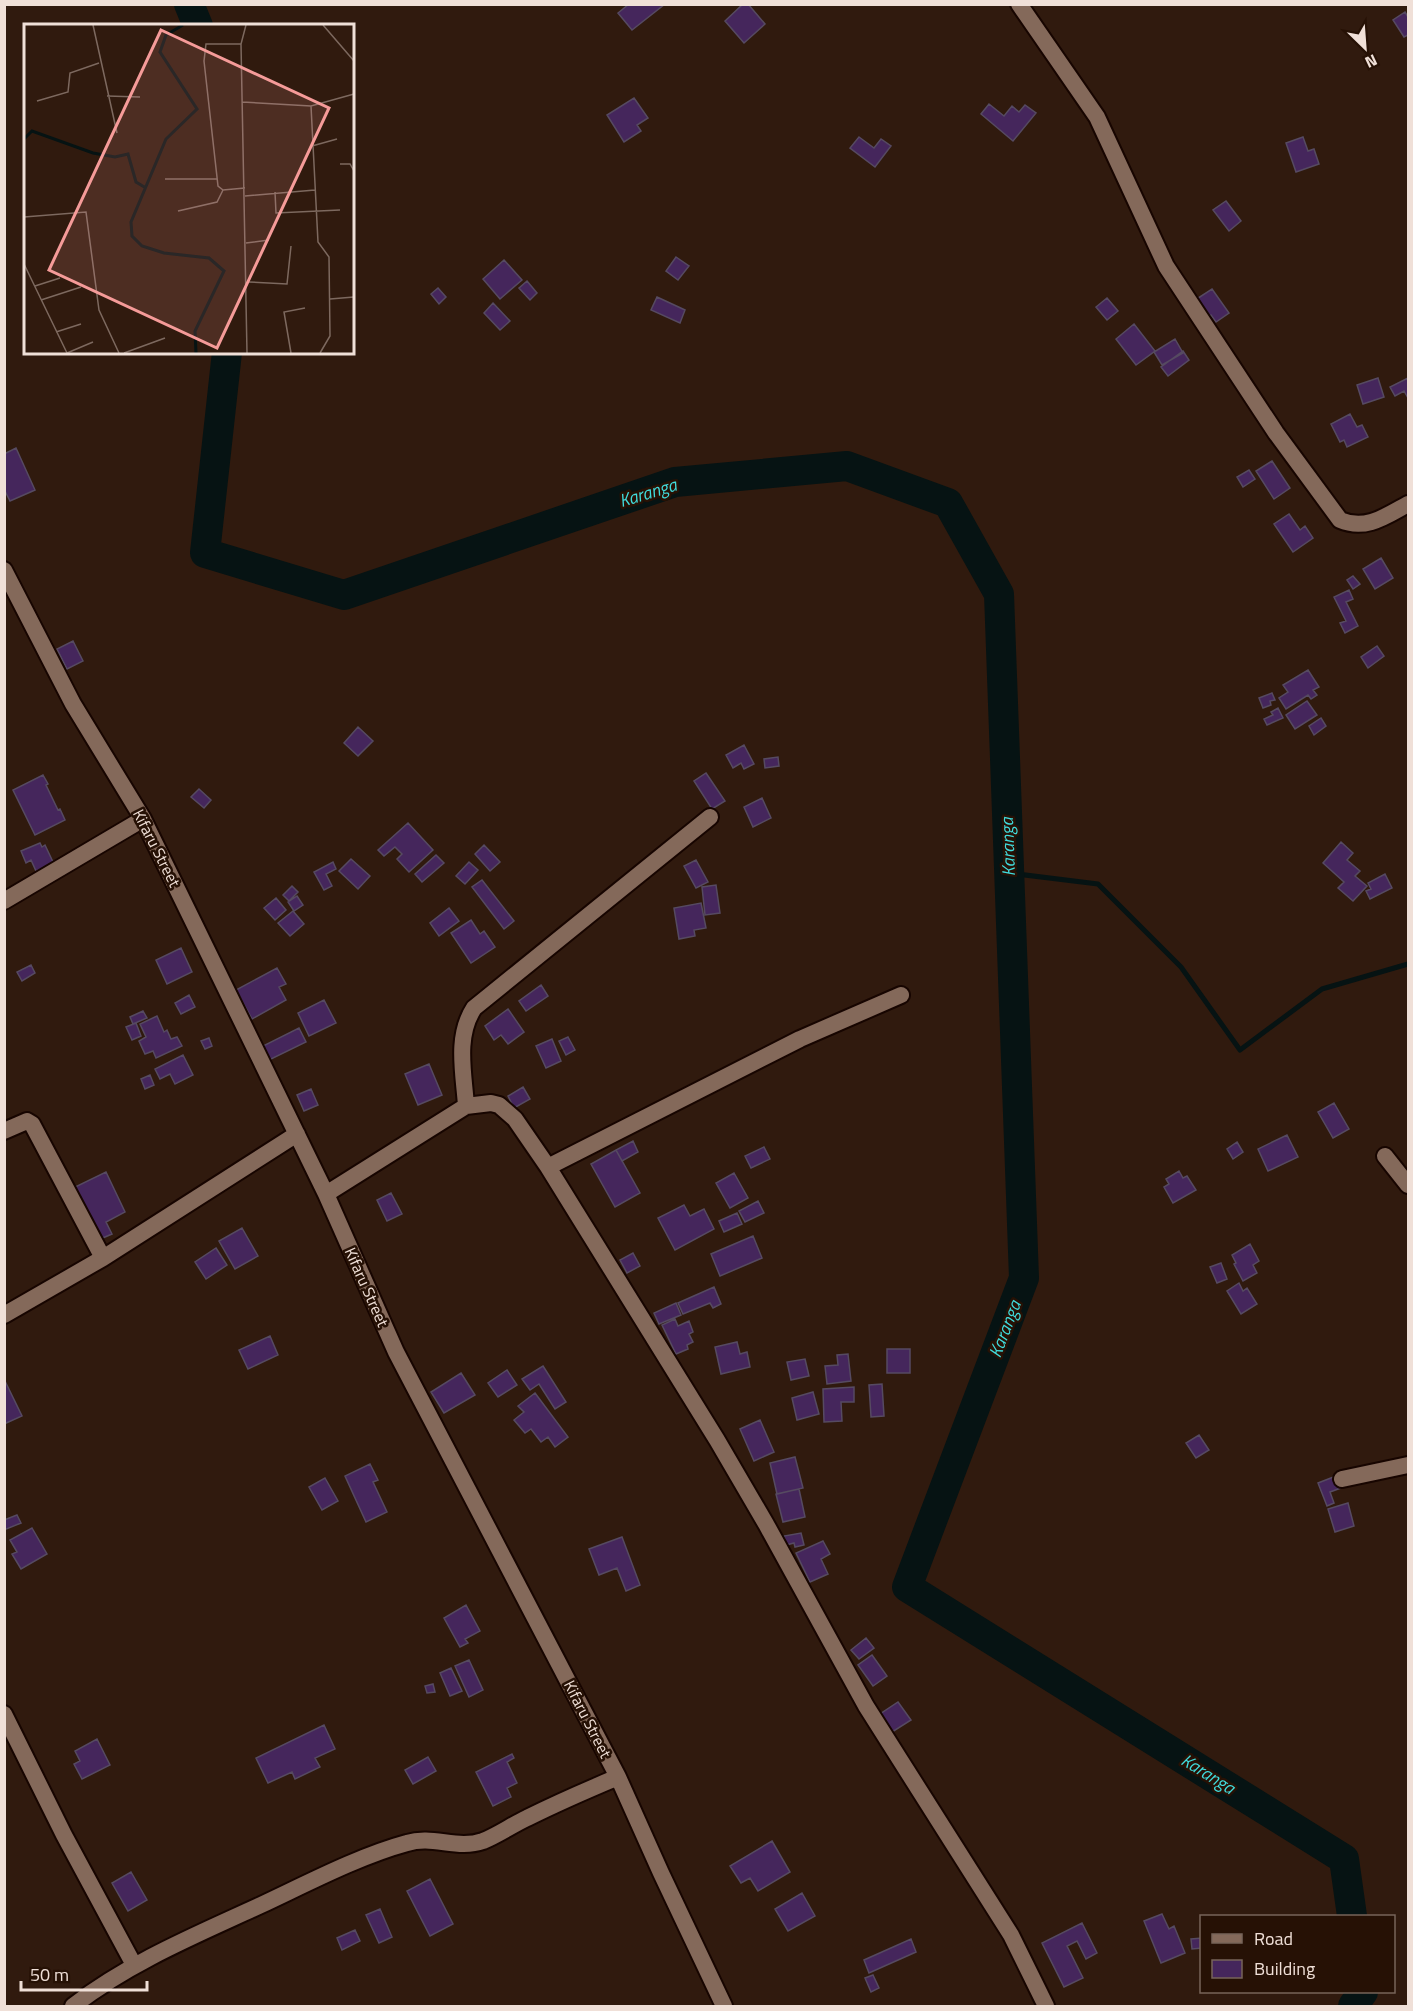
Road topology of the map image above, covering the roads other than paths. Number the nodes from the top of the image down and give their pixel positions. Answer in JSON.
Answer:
{"nodes":[{"id":1,"x":1019,"y":4,"type":"edge"},
{"id":2,"x":1408,"y":504,"type":"edge"},
{"id":3,"x":4,"y":570,"type":"edge"},
{"id":4,"x":710,"y":817,"type":"dead end"},
{"id":5,"x":143,"y":819,"type":"junction"},
{"id":6,"x":4,"y":901,"type":"edge"},
{"id":7,"x":901,"y":995,"type":"dead end"},
{"id":8,"x":466,"y":1106,"type":"junction"},
{"id":9,"x":4,"y":1131,"type":"edge"},
{"id":10,"x":297,"y":1134,"type":"junction"},
{"id":11,"x":1385,"y":1156,"type":"dead end"},
{"id":12,"x":548,"y":1167,"type":"junction"},
{"id":13,"x":1408,"y":1185,"type":"edge"},
{"id":14,"x":326,"y":1194,"type":"junction"},
{"id":15,"x":103,"y":1258,"type":"junction"},
{"id":16,"x":4,"y":1315,"type":"edge"},
{"id":17,"x":1408,"y":1465,"type":"edge"},
{"id":18,"x":1342,"y":1479,"type":"dead end"},
{"id":19,"x":4,"y":1714,"type":"edge"},
{"id":20,"x":618,"y":1777,"type":"junction"},
{"id":21,"x":134,"y":1965,"type":"junction"},
{"id":22,"x":74,"y":2007,"type":"edge"},
{"id":23,"x":724,"y":2007,"type":"edge"},
{"id":24,"x":1046,"y":2007,"type":"edge"}],
"edges":[{"from":1,"to":2,"type":"street"},
{"from":3,"to":5,"type":"street","name":"Kifaru Street"},
{"from":4,"to":8,"type":"street"},
{"from":5,"to":6,"type":"street"},
{"from":5,"to":10,"type":"street","name":"Kifaru Street"},
{"from":7,"to":12,"type":"street"},
{"from":8,"to":12,"type":"street"},
{"from":8,"to":14,"type":"street"},
{"from":9,"to":15,"type":"street"},
{"from":10,"to":14,"type":"street","name":"Kifaru Street"},
{"from":10,"to":15,"type":"street"},
{"from":11,"to":13,"type":"street"},
{"from":12,"to":24,"type":"street"},
{"from":14,"to":20,"type":"street","name":"Kifaru Street"},
{"from":15,"to":16,"type":"street"},
{"from":17,"to":18,"type":"street"},
{"from":19,"to":21,"type":"street"},
{"from":20,"to":21,"type":"street"},
{"from":20,"to":23,"type":"street","name":"Kifaru Street"},
{"from":21,"to":22,"type":"street"}]}
